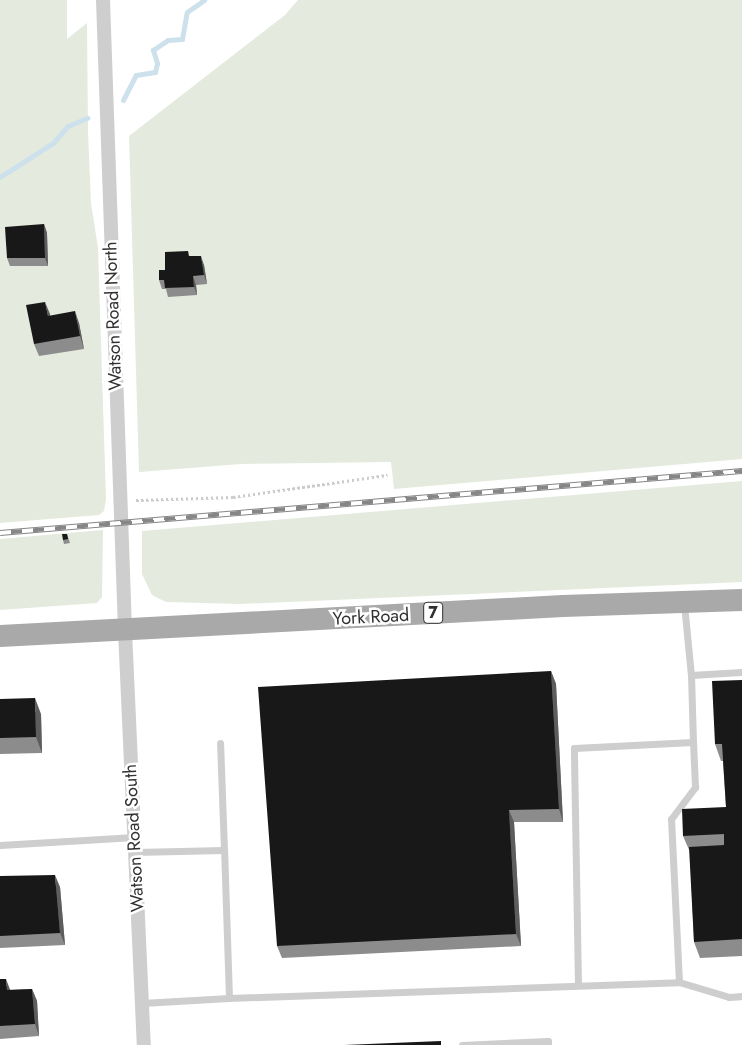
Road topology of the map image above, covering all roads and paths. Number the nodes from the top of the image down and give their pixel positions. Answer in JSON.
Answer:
{"nodes":[{"id":1,"x":103,"y":0,"type":"edge"},
{"id":2,"x":387,"y":475,"type":"dead end"},
{"id":3,"x":120,"y":499,"type":"junction"},
{"id":4,"x":742,"y":600,"type":"edge"},
{"id":5,"x":684,"y":602,"type":"junction"},
{"id":6,"x":125,"y":631,"type":"junction"},
{"id":7,"x":0,"y":636,"type":"edge"},
{"id":8,"x":742,"y":672,"type":"edge"},
{"id":9,"x":691,"y":674,"type":"junction"},
{"id":10,"x":693,"y":742,"type":"junction"},
{"id":11,"x":220,"y":743,"type":"dead end"},
{"id":12,"x":135,"y":837,"type":"junction"},
{"id":13,"x":0,"y":845,"type":"edge"},
{"id":14,"x":224,"y":850,"type":"junction"},
{"id":15,"x":135,"y":852,"type":"junction"},
{"id":16,"x":679,"y":982,"type":"junction"},
{"id":17,"x":578,"y":985,"type":"junction"},
{"id":18,"x":742,"y":996,"type":"edge"},
{"id":19,"x":230,"y":998,"type":"junction"},
{"id":20,"x":142,"y":1003,"type":"junction"},
{"id":21,"x":144,"y":1045,"type":"edge"},
{"id":22,"x":462,"y":1045,"type":"edge"},
{"id":23,"x":548,"y":1045,"type":"edge"}],
"edges":[{"from":1,"to":3,"type":"street","name":"Watson Road North"},
{"from":2,"to":3,"type":"path"},
{"from":3,"to":6,"type":"street","name":"Watson Road North"},
{"from":4,"to":5,"type":"main road","name":"York Road","number":"7"},
{"from":5,"to":6,"type":"main road","name":"York Road","number":"7"},
{"from":5,"to":9,"type":"lane"},
{"from":6,"to":7,"type":"main road","name":"York Road","number":"7"},
{"from":6,"to":12,"type":"street","name":"Watson Road South"},
{"from":8,"to":9,"type":"lane"},
{"from":9,"to":10,"type":"lane"},
{"from":10,"to":16,"type":"lane"},
{"from":10,"to":17,"type":"lane"},
{"from":11,"to":14,"type":"lane"},
{"from":12,"to":13,"type":"lane"},
{"from":12,"to":15,"type":"street","name":"Watson Road South"},
{"from":14,"to":15,"type":"lane"},
{"from":14,"to":19,"type":"lane"},
{"from":15,"to":20,"type":"street","name":"Watson Road South"},
{"from":16,"to":17,"type":"lane"},
{"from":16,"to":18,"type":"lane"},
{"from":17,"to":19,"type":"lane"},
{"from":19,"to":20,"type":"lane"},
{"from":20,"to":21,"type":"street","name":"Watson Road South"},
{"from":22,"to":23,"type":"lane"}]}
